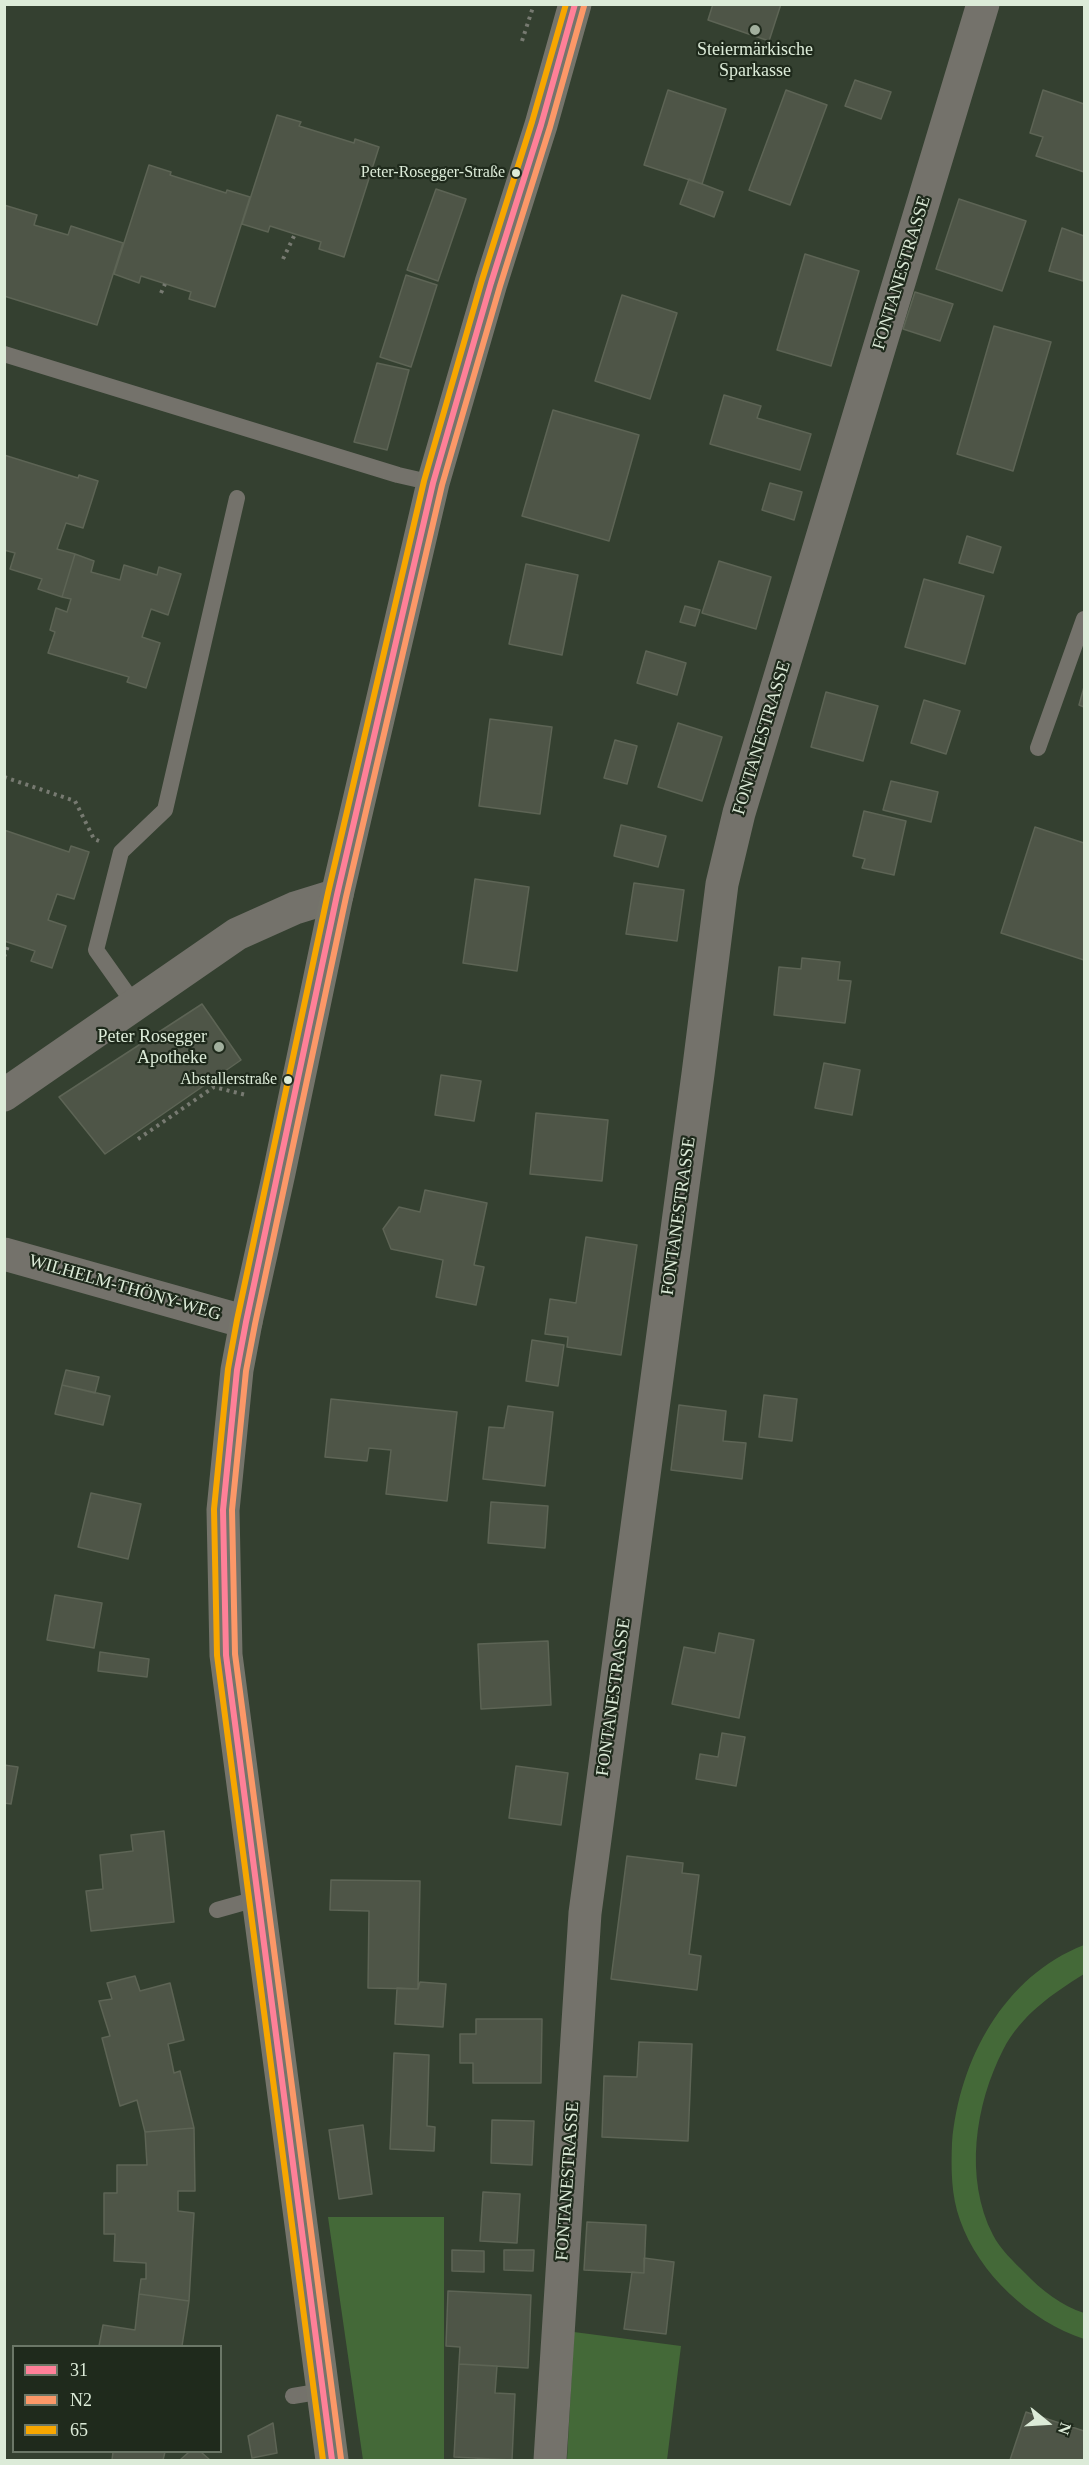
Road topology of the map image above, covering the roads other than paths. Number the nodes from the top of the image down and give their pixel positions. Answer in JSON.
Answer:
{"nodes":[{"id":1,"x":575,"y":4,"type":"edge"},
{"id":2,"x":983,"y":4,"type":"edge"},
{"id":3,"x":4,"y":354,"type":"edge"},
{"id":4,"x":434,"y":483,"type":"junction"},
{"id":5,"x":237,"y":498,"type":"dead end"},
{"id":6,"x":1084,"y":619,"type":"edge"},
{"id":7,"x":1038,"y":748,"type":"dead end"},
{"id":8,"x":337,"y":895,"type":"junction"},
{"id":9,"x":135,"y":1005,"type":"junction"},
{"id":10,"x":4,"y":1095,"type":"edge"},
{"id":11,"x":4,"y":1254,"type":"edge"},
{"id":12,"x":246,"y":1322,"type":"junction"},
{"id":13,"x":256,"y":1899,"type":"junction"},
{"id":14,"x":217,"y":1910,"type":"dead end"},
{"id":15,"x":332,"y":2460,"type":"edge"},
{"id":16,"x":550,"y":2460,"type":"edge"}],
"edges":[{"from":1,"to":4,"type":"main road"},
{"from":2,"to":16,"type":"street","name":"FONTANESTRASSE"},
{"from":3,"to":4,"type":"lane"},
{"from":4,"to":8,"type":"main road"},
{"from":5,"to":9,"type":"lane"},
{"from":6,"to":7,"type":"lane"},
{"from":8,"to":9,"type":"street"},
{"from":8,"to":12,"type":"main road"},
{"from":9,"to":10,"type":"street"},
{"from":11,"to":12,"type":"street","name":"WILHELM-THÖNY-WEG"},
{"from":12,"to":13,"type":"main road"},
{"from":13,"to":14,"type":"lane"},
{"from":13,"to":15,"type":"main road"}]}
